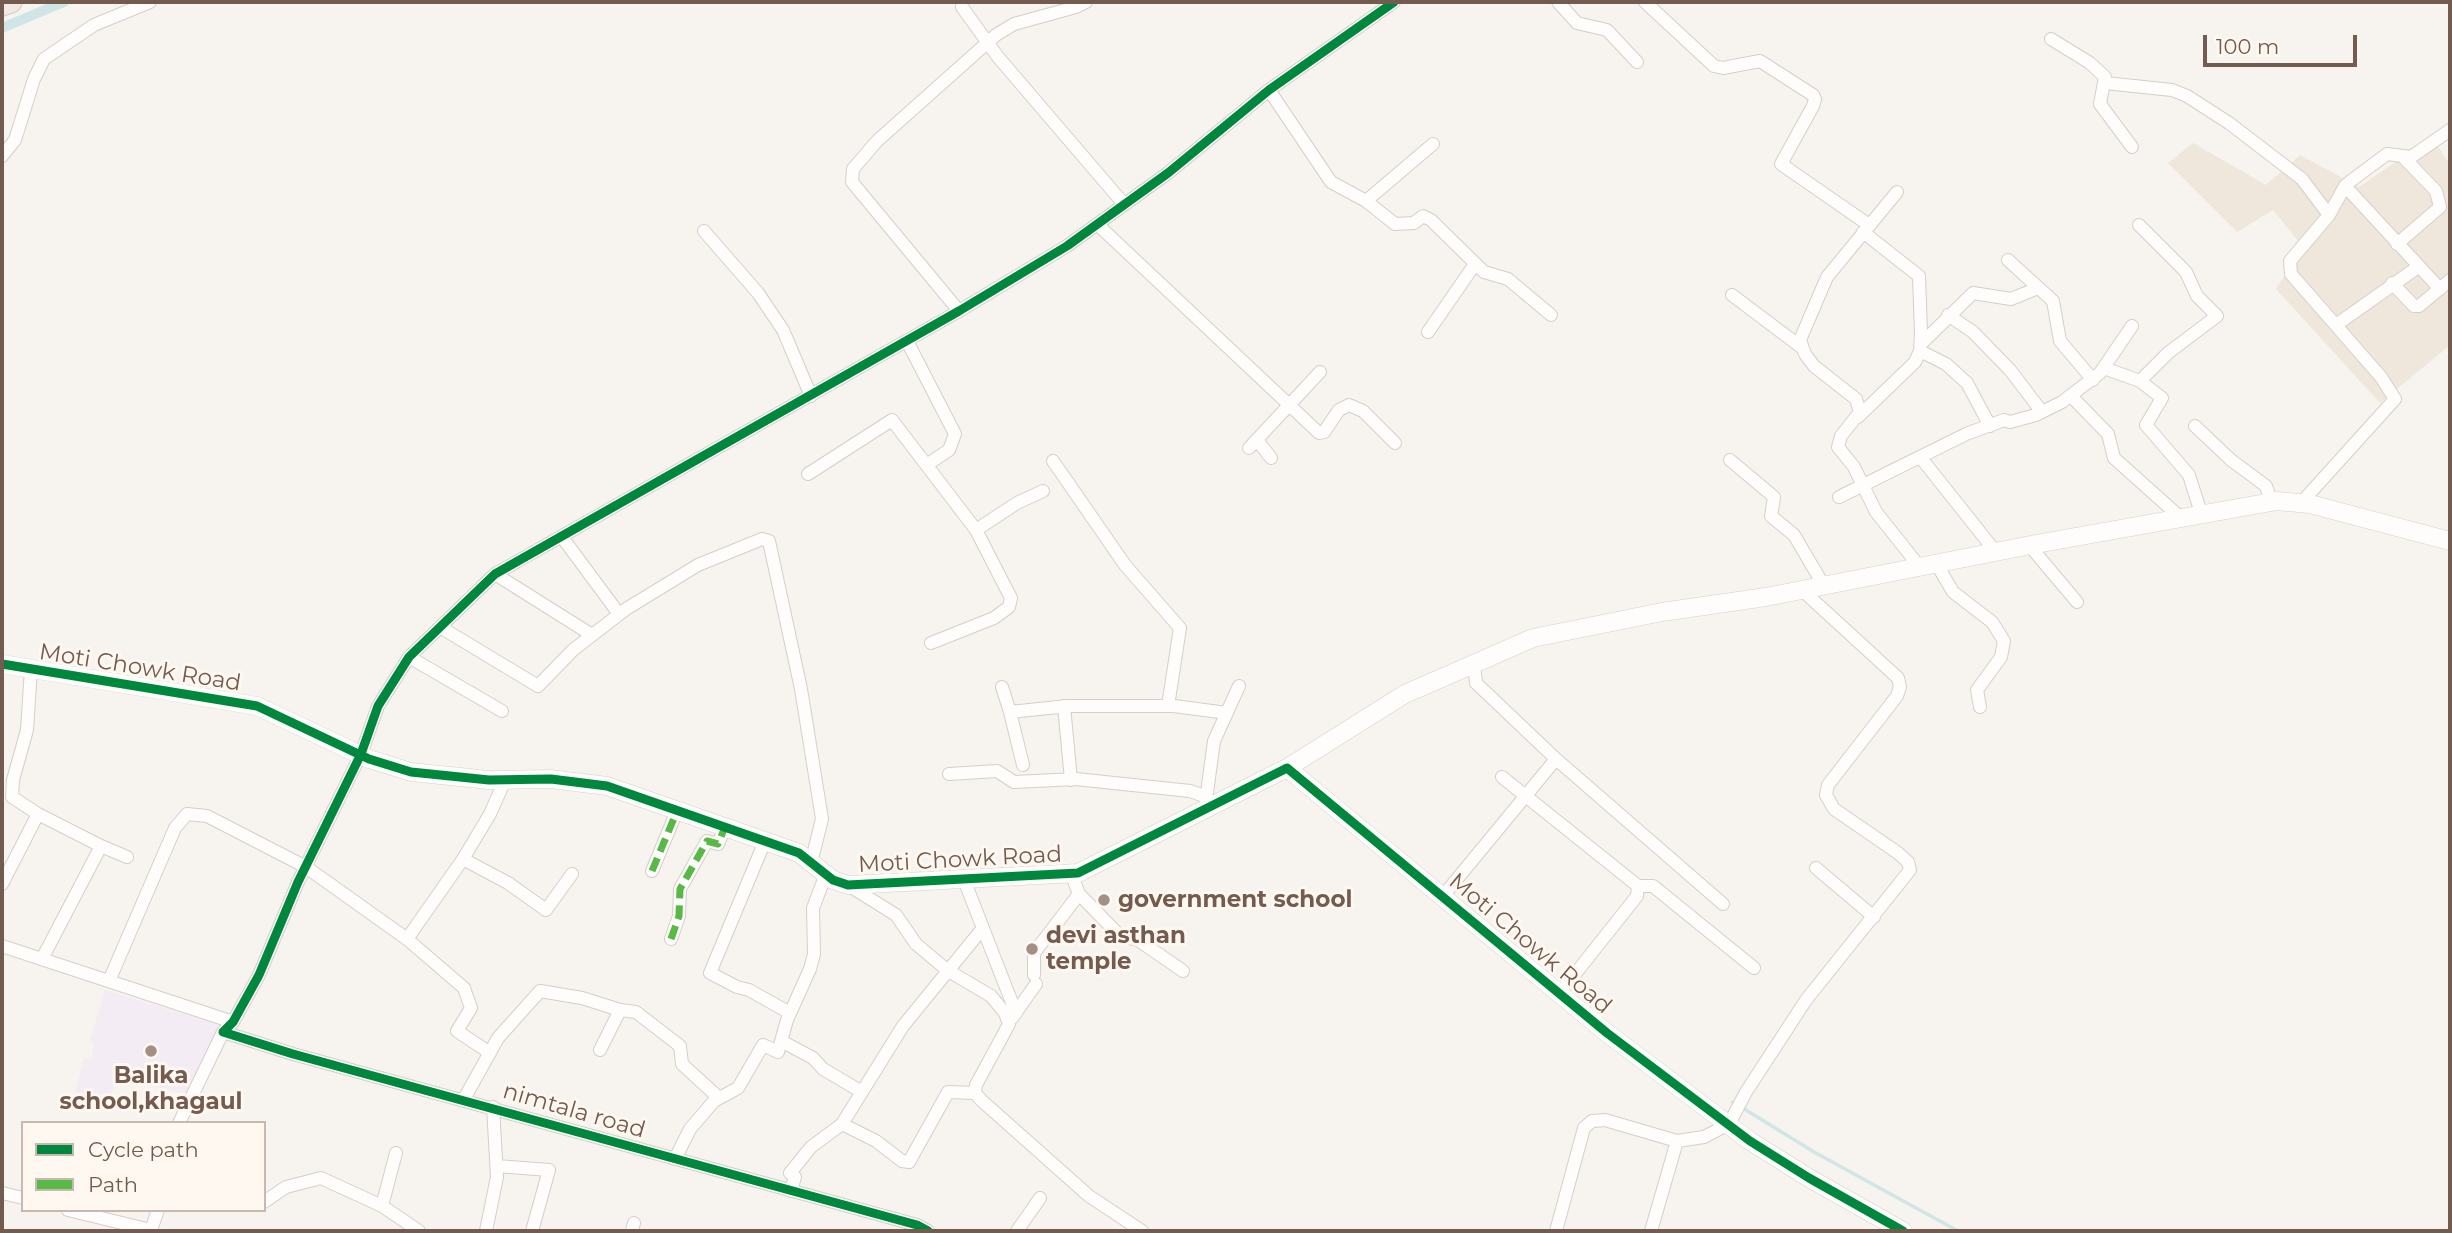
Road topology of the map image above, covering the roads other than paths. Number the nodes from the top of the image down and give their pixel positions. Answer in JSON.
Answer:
{"nodes":[{"id":1,"x":11,"y":2,"type":"edge"},
{"id":2,"x":150,"y":2,"type":"edge"},
{"id":3,"x":1086,"y":2,"type":"edge"},
{"id":4,"x":1395,"y":2,"type":"edge"},
{"id":5,"x":1558,"y":2,"type":"edge"},
{"id":6,"x":1645,"y":2,"type":"edge"},
{"id":7,"x":2,"y":5,"type":"edge"},
{"id":8,"x":962,"y":7,"type":"dead end"},
{"id":9,"x":2051,"y":38,"type":"dead end"},
{"id":10,"x":988,"y":41,"type":"junction"},
{"id":11,"x":1637,"y":62,"type":"dead end"},
{"id":12,"x":2105,"y":83,"type":"junction"},
{"id":13,"x":1269,"y":90,"type":"junction"},
{"id":14,"x":2450,"y":130,"type":"edge"},
{"id":15,"x":1433,"y":144,"type":"dead end"},
{"id":16,"x":2132,"y":147,"type":"dead end"},
{"id":17,"x":2,"y":156,"type":"edge"},
{"id":18,"x":2404,"y":158,"type":"junction"},
{"id":19,"x":2346,"y":186,"type":"junction"},
{"id":20,"x":1897,"y":192,"type":"dead end"},
{"id":21,"x":1366,"y":201,"type":"junction"},
{"id":22,"x":1123,"y":203,"type":"junction"},
{"id":23,"x":2329,"y":215,"type":"junction"},
{"id":24,"x":1097,"y":224,"type":"junction"},
{"id":25,"x":2139,"y":225,"type":"dead end"},
{"id":26,"x":1866,"y":229,"type":"junction"},
{"id":27,"x":704,"y":231,"type":"dead end"},
{"id":28,"x":2397,"y":244,"type":"junction"},
{"id":29,"x":2008,"y":260,"type":"dead end"},
{"id":30,"x":1475,"y":264,"type":"junction"},
{"id":31,"x":2418,"y":267,"type":"junction"},
{"id":32,"x":2450,"y":280,"type":"edge"},
{"id":33,"x":2392,"y":283,"type":"junction"},
{"id":34,"x":2038,"y":288,"type":"junction"},
{"id":35,"x":2440,"y":289,"type":"junction"},
{"id":36,"x":1732,"y":295,"type":"dead end"},
{"id":37,"x":959,"y":312,"type":"junction"},
{"id":38,"x":1551,"y":315,"type":"dead end"},
{"id":39,"x":1948,"y":315,"type":"junction"},
{"id":40,"x":2336,"y":325,"type":"junction"},
{"id":41,"x":2133,"y":326,"type":"dead end"},
{"id":42,"x":1427,"y":332,"type":"dead end"},
{"id":43,"x":907,"y":341,"type":"junction"},
{"id":44,"x":1801,"y":347,"type":"junction"},
{"id":45,"x":1921,"y":347,"type":"junction"},
{"id":46,"x":2104,"y":368,"type":"junction"},
{"id":47,"x":1320,"y":372,"type":"dead end"},
{"id":48,"x":2093,"y":380,"type":"junction"},
{"id":49,"x":2140,"y":381,"type":"junction"},
{"id":50,"x":811,"y":396,"type":"junction"},
{"id":51,"x":2071,"y":396,"type":"junction"},
{"id":52,"x":1288,"y":403,"type":"junction"},
{"id":53,"x":2042,"y":412,"type":"junction"},
{"id":54,"x":1857,"y":418,"type":"junction"},
{"id":55,"x":1990,"y":426,"type":"junction"},
{"id":56,"x":2195,"y":426,"type":"dead end"},
{"id":57,"x":1395,"y":443,"type":"dead end"},
{"id":58,"x":1271,"y":458,"type":"dead end"},
{"id":59,"x":1921,"y":458,"type":"junction"},
{"id":60,"x":1730,"y":460,"type":"dead end"},
{"id":61,"x":1053,"y":461,"type":"dead end"},
{"id":62,"x":928,"y":464,"type":"junction"},
{"id":63,"x":808,"y":474,"type":"dead end"},
{"id":64,"x":1862,"y":487,"type":"junction"},
{"id":65,"x":1043,"y":491,"type":"dead end"},
{"id":66,"x":1839,"y":497,"type":"dead end"},
{"id":67,"x":2271,"y":502,"type":"junction"},
{"id":68,"x":2301,"y":503,"type":"junction"},
{"id":69,"x":2201,"y":513,"type":"junction"},
{"id":70,"x":2180,"y":517,"type":"junction"},
{"id":71,"x":976,"y":530,"type":"junction"},
{"id":72,"x":562,"y":537,"type":"junction"},
{"id":73,"x":2450,"y":541,"type":"edge"},
{"id":74,"x":2029,"y":545,"type":"junction"},
{"id":75,"x":1995,"y":551,"type":"junction"},
{"id":76,"x":1928,"y":565,"type":"junction"},
{"id":77,"x":495,"y":575,"type":"junction"},
{"id":78,"x":1824,"y":586,"type":"junction"},
{"id":79,"x":1801,"y":590,"type":"junction"},
{"id":80,"x":2077,"y":602,"type":"dead end"},
{"id":81,"x":619,"y":614,"type":"junction"},
{"id":82,"x":440,"y":627,"type":"junction"},
{"id":83,"x":592,"y":635,"type":"junction"},
{"id":84,"x":931,"y":643,"type":"dead end"},
{"id":85,"x":409,"y":657,"type":"junction"},
{"id":86,"x":2,"y":664,"type":"edge"},
{"id":87,"x":1474,"y":664,"type":"junction"},
{"id":88,"x":31,"y":669,"type":"junction"},
{"id":89,"x":1239,"y":686,"type":"dead end"},
{"id":90,"x":1002,"y":687,"type":"dead end"},
{"id":91,"x":1064,"y":706,"type":"junction"},
{"id":92,"x":1168,"y":706,"type":"junction"},
{"id":93,"x":1980,"y":707,"type":"dead end"},
{"id":94,"x":502,"y":711,"type":"dead end"},
{"id":95,"x":1010,"y":712,"type":"junction"},
{"id":96,"x":1227,"y":713,"type":"junction"},
{"id":97,"x":361,"y":754,"type":"junction"},
{"id":98,"x":1556,"y":759,"type":"junction"},
{"id":99,"x":1023,"y":765,"type":"dead end"},
{"id":100,"x":1287,"y":768,"type":"junction"},
{"id":101,"x":949,"y":774,"type":"dead end"},
{"id":102,"x":1502,"y":777,"type":"dead end"},
{"id":103,"x":1071,"y":779,"type":"junction"},
{"id":104,"x":505,"y":780,"type":"junction"},
{"id":105,"x":7,"y":795,"type":"edge"},
{"id":106,"x":1525,"y":795,"type":"junction"},
{"id":107,"x":1206,"y":802,"type":"junction"},
{"id":108,"x":677,"y":811,"type":"junction"},
{"id":109,"x":38,"y":814,"type":"junction"},
{"id":110,"x":725,"y":827,"type":"junction"},
{"id":111,"x":765,"y":841,"type":"junction"},
{"id":112,"x":101,"y":846,"type":"junction"},
{"id":113,"x":127,"y":857,"type":"dead end"},
{"id":114,"x":463,"y":859,"type":"junction"},
{"id":115,"x":811,"y":863,"type":"junction"},
{"id":116,"x":306,"y":867,"type":"junction"},
{"id":117,"x":1816,"y":868,"type":"dead end"},
{"id":118,"x":652,"y":871,"type":"dead end"},
{"id":119,"x":1070,"y":873,"type":"junction"},
{"id":120,"x":572,"y":874,"type":"dead end"},
{"id":121,"x":826,"y":874,"type":"junction"},
{"id":122,"x":963,"y":877,"type":"junction"},
{"id":123,"x":2,"y":884,"type":"edge"},
{"id":124,"x":848,"y":885,"type":"junction"},
{"id":125,"x":1638,"y":886,"type":"junction"},
{"id":126,"x":1079,"y":894,"type":"junction"},
{"id":127,"x":1443,"y":896,"type":"junction"},
{"id":128,"x":1723,"y":904,"type":"dead end"},
{"id":129,"x":1874,"y":917,"type":"junction"},
{"id":130,"x":983,"y":928,"type":"junction"},
{"id":131,"x":407,"y":939,"type":"junction"},
{"id":132,"x":671,"y":939,"type":"dead end"},
{"id":133,"x":2,"y":946,"type":"edge"},
{"id":134,"x":43,"y":959,"type":"junction"},
{"id":135,"x":1754,"y":968,"type":"dead end"},
{"id":136,"x":947,"y":970,"type":"junction"},
{"id":137,"x":1183,"y":971,"type":"dead end"},
{"id":138,"x":109,"y":981,"type":"junction"},
{"id":139,"x":1560,"y":993,"type":"junction"},
{"id":140,"x":620,"y":1010,"type":"junction"},
{"id":141,"x":790,"y":1013,"type":"junction"},
{"id":142,"x":1012,"y":1019,"type":"junction"},
{"id":143,"x":233,"y":1022,"type":"junction"},
{"id":144,"x":223,"y":1032,"type":"junction"},
{"id":145,"x":783,"y":1042,"type":"junction"},
{"id":146,"x":600,"y":1050,"type":"dead end"},
{"id":147,"x":490,"y":1053,"type":"junction"},
{"id":148,"x":862,"y":1092,"type":"junction"},
{"id":149,"x":975,"y":1093,"type":"junction"},
{"id":150,"x":719,"y":1098,"type":"junction"},
{"id":151,"x":464,"y":1099,"type":"junction"},
{"id":152,"x":493,"y":1107,"type":"junction"},
{"id":153,"x":180,"y":1121,"type":"edge"},
{"id":154,"x":842,"y":1124,"type":"junction"},
{"id":155,"x":1728,"y":1124,"type":"junction"},
{"id":156,"x":1677,"y":1141,"type":"junction"},
{"id":157,"x":396,"y":1153,"type":"dead end"},
{"id":158,"x":675,"y":1159,"type":"junction"},
{"id":159,"x":497,"y":1166,"type":"junction"},
{"id":160,"x":791,"y":1191,"type":"junction"},
{"id":161,"x":2,"y":1193,"type":"edge"},
{"id":162,"x":21,"y":1198,"type":"edge"},
{"id":163,"x":1040,"y":1198,"type":"dead end"},
{"id":164,"x":266,"y":1201,"type":"edge"},
{"id":165,"x":382,"y":1206,"type":"junction"},
{"id":166,"x":76,"y":1212,"type":"edge"},
{"id":167,"x":157,"y":1212,"type":"edge"},
{"id":168,"x":419,"y":1231,"type":"edge"},
{"id":169,"x":486,"y":1231,"type":"edge"},
{"id":170,"x":532,"y":1231,"type":"edge"},
{"id":171,"x":928,"y":1231,"type":"edge"},
{"id":172,"x":1017,"y":1231,"type":"edge"},
{"id":173,"x":1142,"y":1231,"type":"edge"},
{"id":174,"x":1556,"y":1231,"type":"edge"},
{"id":175,"x":1651,"y":1231,"type":"edge"},
{"id":176,"x":1903,"y":1231,"type":"edge"}],
"edges":[{"from":1,"to":7,"type":"highway"},
{"from":2,"to":17,"type":"street"},
{"from":3,"to":10,"type":"street"},
{"from":4,"to":13,"type":"street"},
{"from":5,"to":11,"type":"street"},
{"from":6,"to":26,"type":"street"},
{"from":8,"to":10,"type":"street"},
{"from":9,"to":12,"type":"street"},
{"from":10,"to":22,"type":"street"},
{"from":10,"to":37,"type":"street"},
{"from":12,"to":16,"type":"street"},
{"from":12,"to":23,"type":"street"},
{"from":13,"to":21,"type":"street"},
{"from":13,"to":22,"type":"street"},
{"from":14,"to":18,"type":"street"},
{"from":15,"to":21,"type":"street"},
{"from":18,"to":19,"type":"street"},
{"from":18,"to":28,"type":"street"},
{"from":19,"to":23,"type":"street"},
{"from":19,"to":28,"type":"street"},
{"from":20,"to":26,"type":"street"},
{"from":21,"to":30,"type":"street"},
{"from":22,"to":24,"type":"street"},
{"from":23,"to":40,"type":"street"},
{"from":24,"to":37,"type":"street"},
{"from":24,"to":52,"type":"street"},
{"from":25,"to":49,"type":"street"},
{"from":26,"to":44,"type":"street"},
{"from":26,"to":45,"type":"street"},
{"from":27,"to":50,"type":"street"},
{"from":28,"to":31,"type":"street"},
{"from":29,"to":34,"type":"street"},
{"from":30,"to":38,"type":"street"},
{"from":30,"to":42,"type":"street"},
{"from":31,"to":33,"type":"street"},
{"from":31,"to":35,"type":"street"},
{"from":32,"to":35,"type":"street"},
{"from":33,"to":35,"type":"street"},
{"from":33,"to":40,"type":"street"},
{"from":34,"to":39,"type":"street"},
{"from":34,"to":48,"type":"street"},
{"from":36,"to":44,"type":"street"},
{"from":37,"to":43,"type":"street"},
{"from":39,"to":45,"type":"street"},
{"from":39,"to":53,"type":"street"},
{"from":40,"to":68,"type":"street"},
{"from":41,"to":46,"type":"street"},
{"from":43,"to":50,"type":"street"},
{"from":43,"to":62,"type":"street"},
{"from":44,"to":54,"type":"street"},
{"from":45,"to":54,"type":"street"},
{"from":45,"to":55,"type":"street"},
{"from":46,"to":48,"type":"street"},
{"from":46,"to":49,"type":"street"},
{"from":47,"to":52,"type":"street"},
{"from":48,"to":51,"type":"street"},
{"from":49,"to":69,"type":"street"},
{"from":50,"to":72,"type":"street"},
{"from":51,"to":53,"type":"street"},
{"from":51,"to":70,"type":"street"},
{"from":52,"to":57,"type":"street"},
{"from":52,"to":58,"type":"street"},
{"from":53,"to":55,"type":"street"},
{"from":54,"to":64,"type":"street"},
{"from":55,"to":59,"type":"street"},
{"from":56,"to":67,"type":"street"},
{"from":59,"to":64,"type":"street"},
{"from":59,"to":75,"type":"street"},
{"from":60,"to":78,"type":"street"},
{"from":61,"to":92,"type":"street"},
{"from":62,"to":63,"type":"street"},
{"from":62,"to":71,"type":"street"},
{"from":64,"to":66,"type":"street"},
{"from":64,"to":76,"type":"street"},
{"from":65,"to":71,"type":"street"},
{"from":67,"to":68,"type":"street"},
{"from":67,"to":69,"type":"street"},
{"from":68,"to":73,"type":"street"},
{"from":69,"to":70,"type":"street"},
{"from":70,"to":74,"type":"street"},
{"from":71,"to":84,"type":"street"},
{"from":72,"to":77,"type":"street"},
{"from":72,"to":81,"type":"street"},
{"from":74,"to":75,"type":"street"},
{"from":74,"to":80,"type":"street"},
{"from":75,"to":76,"type":"street"},
{"from":76,"to":78,"type":"street"},
{"from":76,"to":93,"type":"street"},
{"from":77,"to":82,"type":"street"},
{"from":77,"to":83,"type":"street"},
{"from":78,"to":79,"type":"street"},
{"from":79,"to":87,"type":"street"},
{"from":79,"to":129,"type":"street"},
{"from":81,"to":83,"type":"street"},
{"from":81,"to":115,"type":"street"},
{"from":82,"to":83,"type":"street"},
{"from":82,"to":85,"type":"street"},
{"from":85,"to":94,"type":"street"},
{"from":85,"to":97,"type":"street"},
{"from":86,"to":88,"type":"street","name":"Moti Chowk Road"},
{"from":87,"to":98,"type":"street"},
{"from":87,"to":100,"type":"street"},
{"from":88,"to":97,"type":"street","name":"Moti Chowk Road"},
{"from":88,"to":105,"type":"street"},
{"from":89,"to":96,"type":"street"},
{"from":90,"to":95,"type":"street"},
{"from":91,"to":92,"type":"street"},
{"from":91,"to":95,"type":"street"},
{"from":91,"to":103,"type":"street"},
{"from":92,"to":96,"type":"street"},
{"from":95,"to":99,"type":"street"},
{"from":96,"to":107,"type":"street"},
{"from":97,"to":104,"type":"street","name":"Moti Chowk Road"},
{"from":97,"to":116,"type":"street"},
{"from":98,"to":106,"type":"street"},
{"from":98,"to":128,"type":"street"},
{"from":100,"to":107,"type":"street","name":"Moti Chowk Road"},
{"from":100,"to":127,"type":"street","name":"Moti Chowk Road"},
{"from":101,"to":103,"type":"street"},
{"from":102,"to":106,"type":"street"},
{"from":103,"to":107,"type":"street"},
{"from":104,"to":108,"type":"street","name":"Moti Chowk Road"},
{"from":104,"to":114,"type":"street"},
{"from":105,"to":109,"type":"street"},
{"from":106,"to":125,"type":"street"},
{"from":106,"to":127,"type":"street"},
{"from":107,"to":119,"type":"street","name":"Moti Chowk Road"},
{"from":108,"to":110,"type":"street","name":"Moti Chowk Road"},
{"from":108,"to":118,"type":"street"},
{"from":109,"to":112,"type":"street"},
{"from":109,"to":123,"type":"street"},
{"from":110,"to":111,"type":"street","name":"Moti Chowk Road"},
{"from":110,"to":132,"type":"street"},
{"from":111,"to":115,"type":"street","name":"Moti Chowk Road"},
{"from":111,"to":141,"type":"street"},
{"from":112,"to":113,"type":"street"},
{"from":112,"to":134,"type":"street"},
{"from":114,"to":120,"type":"street"},
{"from":114,"to":131,"type":"street"},
{"from":115,"to":121,"type":"street","name":"Moti Chowk Road"},
{"from":116,"to":131,"type":"street"},
{"from":116,"to":138,"type":"street"},
{"from":116,"to":143,"type":"street"},
{"from":117,"to":129,"type":"street"},
{"from":119,"to":122,"type":"street","name":"Moti Chowk Road"},
{"from":119,"to":126,"type":"street"},
{"from":121,"to":124,"type":"street","name":"Moti Chowk Road"},
{"from":121,"to":141,"type":"street"},
{"from":122,"to":124,"type":"street","name":"Moti Chowk Road"},
{"from":122,"to":130,"type":"street"},
{"from":124,"to":136,"type":"street"},
{"from":125,"to":135,"type":"street"},
{"from":125,"to":139,"type":"street"},
{"from":126,"to":137,"type":"street"},
{"from":126,"to":142,"type":"street"},
{"from":127,"to":139,"type":"street","name":"Moti Chowk Road"},
{"from":129,"to":155,"type":"street"},
{"from":130,"to":136,"type":"street"},
{"from":130,"to":142,"type":"street"},
{"from":131,"to":147,"type":"street"},
{"from":133,"to":134,"type":"street"},
{"from":134,"to":138,"type":"street"},
{"from":136,"to":142,"type":"street"},
{"from":136,"to":148,"type":"street"},
{"from":138,"to":143,"type":"street"},
{"from":139,"to":155,"type":"street","name":"Moti Chowk Road"},
{"from":140,"to":146,"type":"street"},
{"from":140,"to":147,"type":"street"},
{"from":140,"to":150,"type":"street"},
{"from":141,"to":145,"type":"street"},
{"from":142,"to":149,"type":"street"},
{"from":143,"to":144,"type":"street"},
{"from":144,"to":151,"type":"street","name":"nimtala road"},
{"from":144,"to":153,"type":"street"},
{"from":145,"to":148,"type":"street"},
{"from":145,"to":150,"type":"street"},
{"from":147,"to":151,"type":"street"},
{"from":148,"to":154,"type":"street"},
{"from":149,"to":154,"type":"street"},
{"from":149,"to":173,"type":"street"},
{"from":150,"to":158,"type":"street"},
{"from":151,"to":152,"type":"street","name":"nimtala road"},
{"from":152,"to":158,"type":"street","name":"nimtala road"},
{"from":152,"to":159,"type":"street"},
{"from":154,"to":160,"type":"street"},
{"from":155,"to":156,"type":"street"},
{"from":155,"to":176,"type":"street","name":"Moti Chowk Road"},
{"from":156,"to":174,"type":"street"},
{"from":156,"to":175,"type":"street"},
{"from":157,"to":165,"type":"street"},
{"from":158,"to":160,"type":"street","name":"nimtala road"},
{"from":159,"to":169,"type":"street"},
{"from":159,"to":170,"type":"street"},
{"from":160,"to":171,"type":"street","name":"nimtala road"},
{"from":161,"to":162,"type":"street"},
{"from":163,"to":172,"type":"street"},
{"from":164,"to":165,"type":"street"},
{"from":165,"to":168,"type":"street"},
{"from":166,"to":167,"type":"street"}]}
